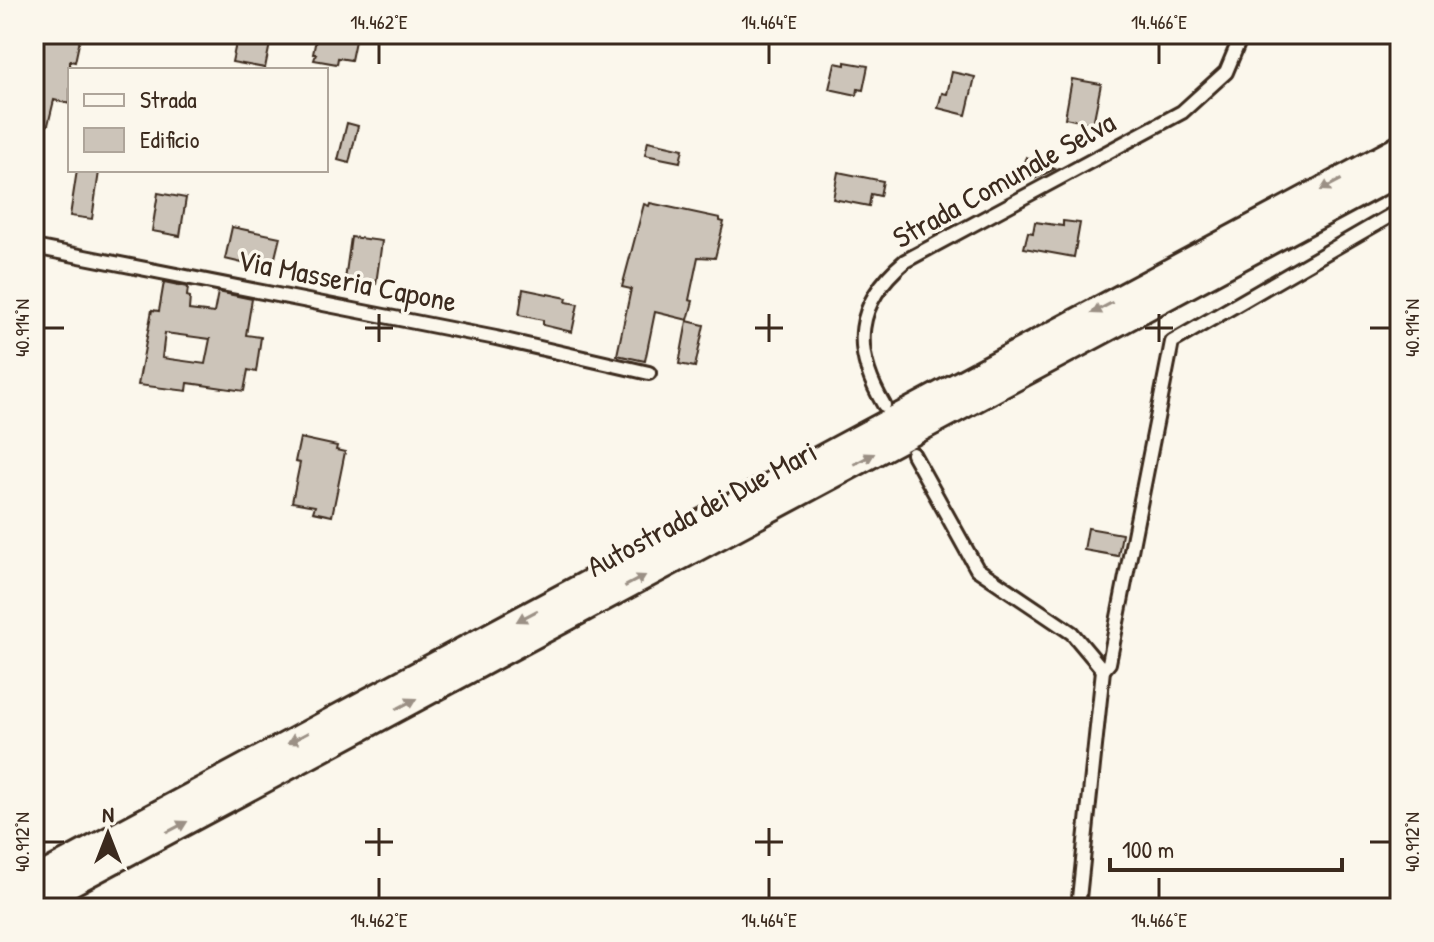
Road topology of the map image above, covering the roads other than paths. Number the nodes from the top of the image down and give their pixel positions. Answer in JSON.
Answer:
{"nodes":[{"id":1,"x":1242,"y":34,"type":"edge"},
{"id":2,"x":1400,"y":148,"type":"edge"},
{"id":3,"x":1400,"y":172,"type":"edge"},
{"id":4,"x":1400,"y":210,"type":"edge"},
{"id":5,"x":34,"y":247,"type":"edge"},
{"id":6,"x":649,"y":373,"type":"dead end"},
{"id":7,"x":884,"y":405,"type":"dead end"},
{"id":8,"x":913,"y":454,"type":"dead end"},
{"id":9,"x":1103,"y":670,"type":"junction"},
{"id":10,"x":34,"y":880,"type":"edge"},
{"id":11,"x":34,"y":903,"type":"edge"},
{"id":12,"x":1078,"y":908,"type":"edge"}],
"edges":[{"from":1,"to":7,"type":"street","name":"Strada Comunale Selva"},
{"from":2,"to":10,"type":"highway","name":"Autostrada dei Due Mari","one_way":true},
{"from":11,"to":3,"type":"highway","name":"Autostrada dei Due Mari","one_way":true},
{"from":4,"to":9,"type":"street"},
{"from":5,"to":6,"type":"street","name":"Via Masseria Capone"},
{"from":8,"to":9,"type":"street"},
{"from":9,"to":12,"type":"street"}]}
